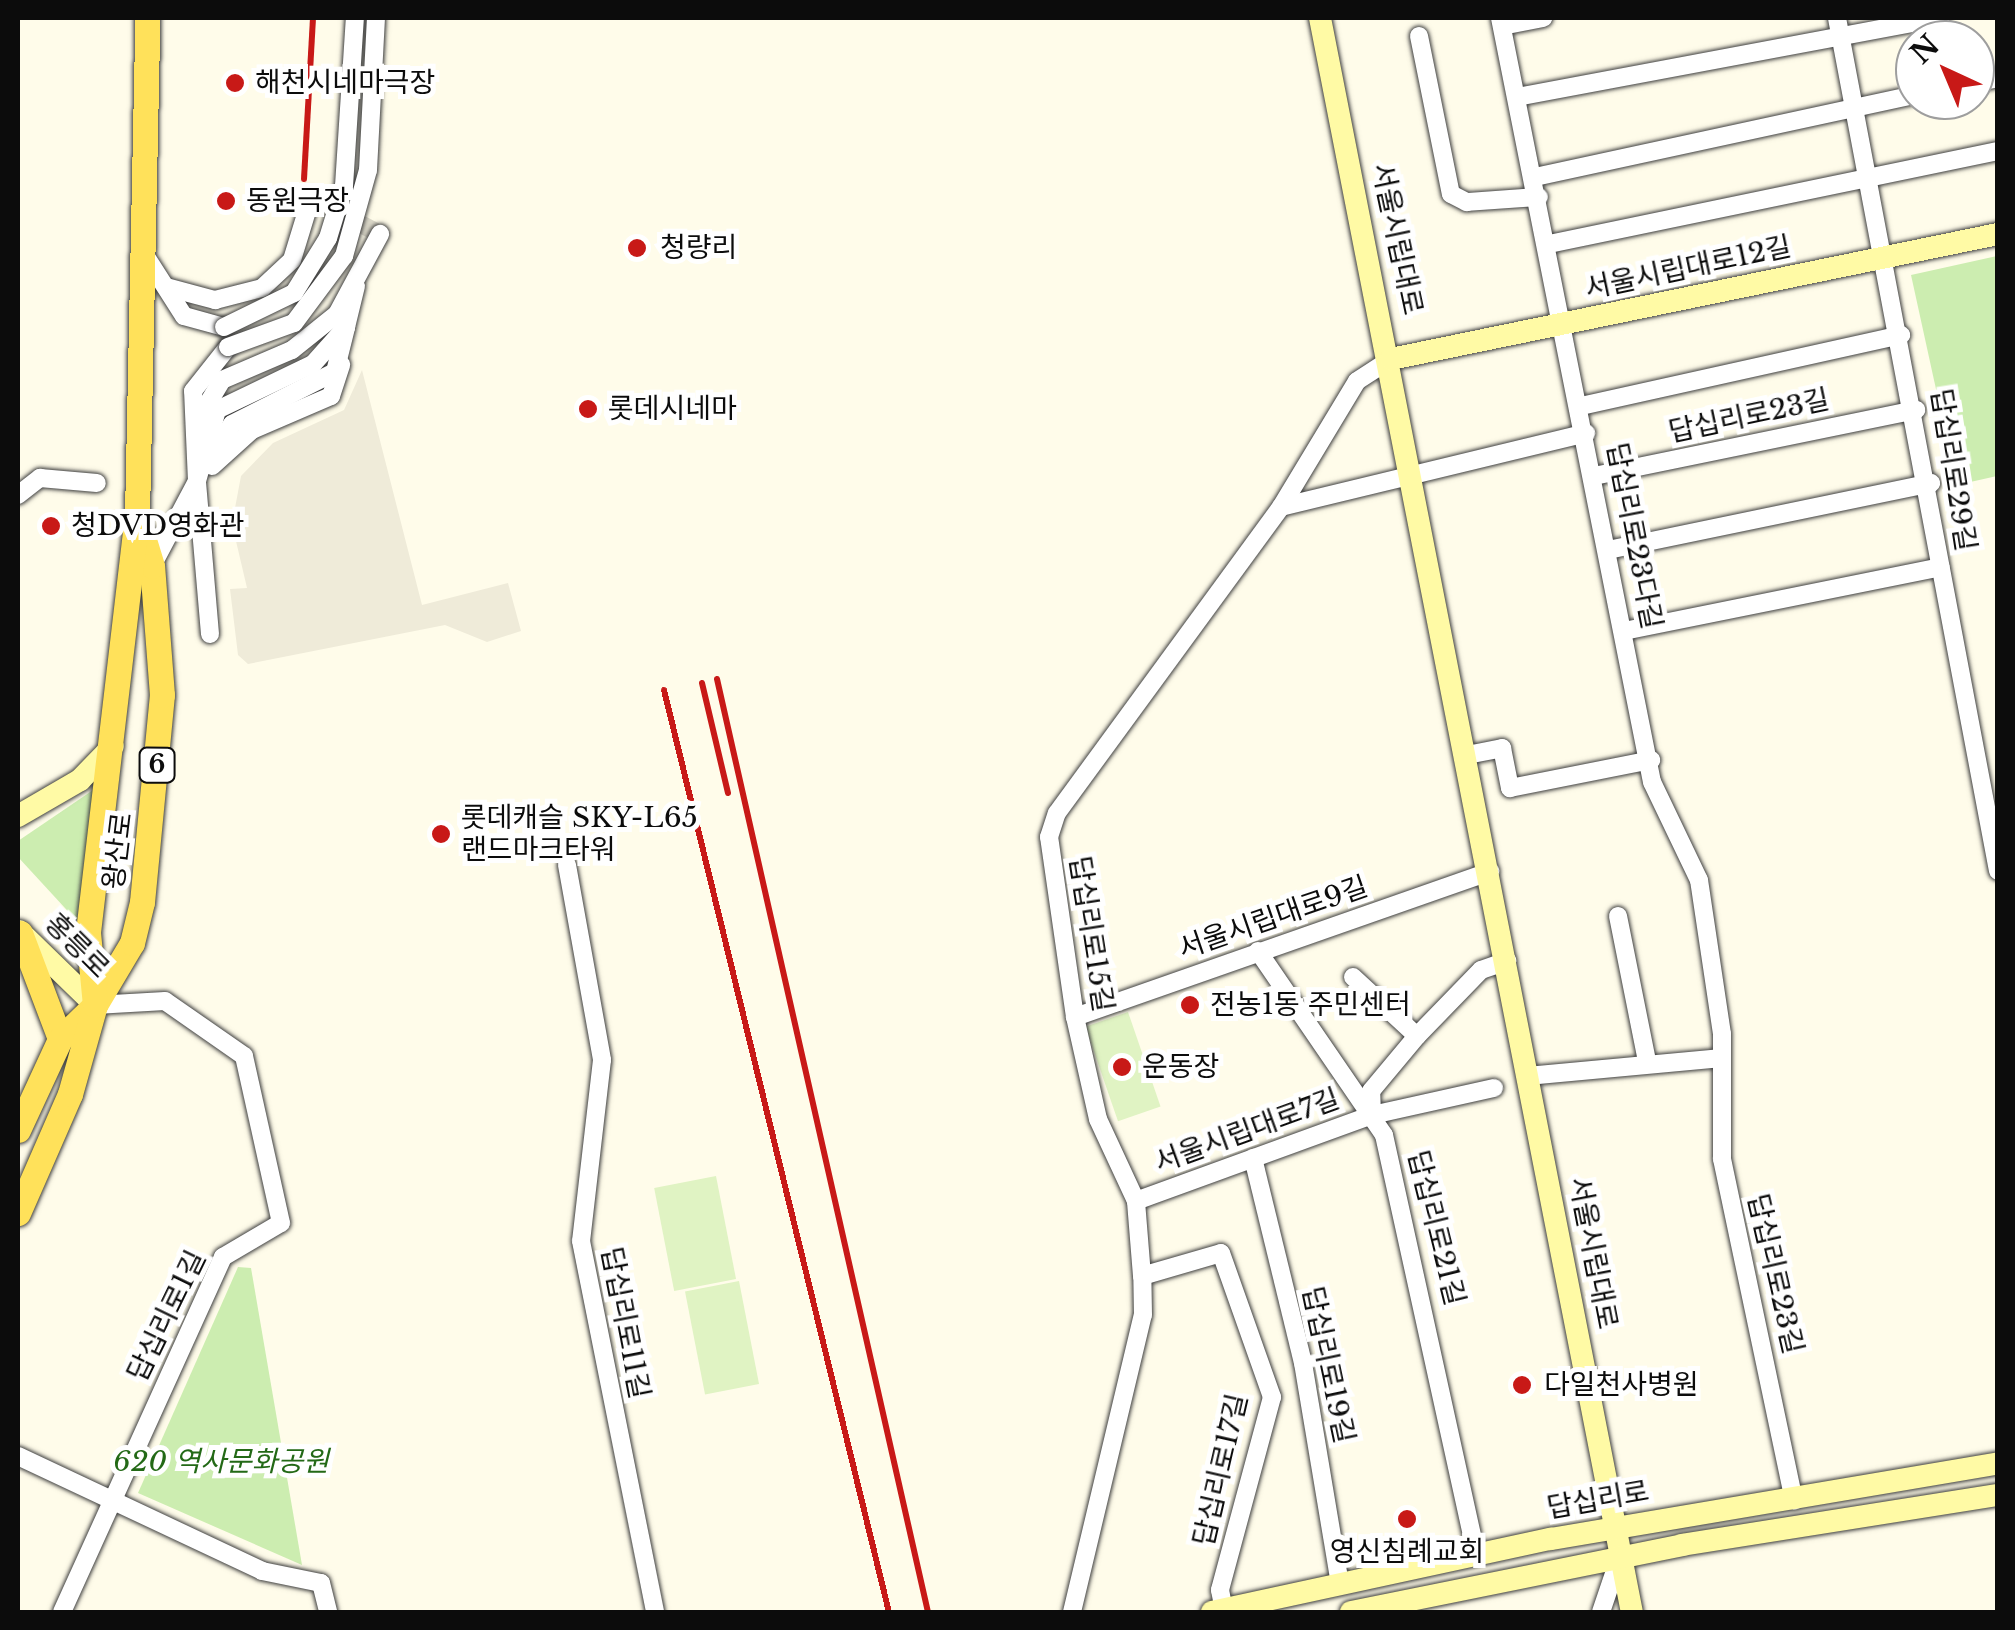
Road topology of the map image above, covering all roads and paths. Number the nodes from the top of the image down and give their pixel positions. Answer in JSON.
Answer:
{"nodes":[{"id":1,"x":356,"y":18,"type":"edge"},
{"id":2,"x":376,"y":18,"type":"edge"},
{"id":3,"x":1320,"y":18,"type":"edge"},
{"id":4,"x":1543,"y":18,"type":"edge"},
{"id":5,"x":1940,"y":18,"type":"edge"},
{"id":6,"x":143,"y":22,"type":"edge"},
{"id":7,"x":1501,"y":22,"type":"edge"},
{"id":8,"x":1839,"y":25,"type":"edge"},
{"id":9,"x":1419,"y":36,"type":"dead end"},
{"id":10,"x":1517,"y":97,"type":"junction"},
{"id":11,"x":1895,"y":98,"type":"edge"},
{"id":12,"x":1855,"y":106,"type":"junction"},
{"id":13,"x":1998,"y":151,"type":"edge"},
{"id":14,"x":1535,"y":177,"type":"junction"},
{"id":15,"x":1869,"y":177,"type":"junction"},
{"id":16,"x":1539,"y":197,"type":"junction"},
{"id":17,"x":310,"y":198,"type":"dead end"},
{"id":18,"x":380,"y":234,"type":"dead end"},
{"id":19,"x":1998,"y":234,"type":"edge"},
{"id":20,"x":1549,"y":244,"type":"junction"},
{"id":21,"x":140,"y":246,"type":"junction"},
{"id":22,"x":1885,"y":256,"type":"junction"},
{"id":23,"x":356,"y":286,"type":"junction"},
{"id":24,"x":166,"y":287,"type":"junction"},
{"id":25,"x":346,"y":327,"type":"junction"},
{"id":26,"x":1563,"y":327,"type":"junction"},
{"id":27,"x":1901,"y":335,"type":"junction"},
{"id":28,"x":1391,"y":359,"type":"junction"},
{"id":29,"x":1581,"y":406,"type":"junction"},
{"id":30,"x":1916,"y":410,"type":"junction"},
{"id":31,"x":194,"y":426,"type":"junction"},
{"id":32,"x":1586,"y":434,"type":"junction"},
{"id":33,"x":1414,"y":474,"type":"junction"},
{"id":34,"x":1594,"y":476,"type":"junction"},
{"id":35,"x":197,"y":480,"type":"junction"},
{"id":36,"x":97,"y":484,"type":"dead end"},
{"id":37,"x":1931,"y":484,"type":"junction"},
{"id":38,"x":18,"y":496,"type":"edge"},
{"id":39,"x":1281,"y":507,"type":"junction"},
{"id":40,"x":137,"y":515,"type":"junction"},
{"id":41,"x":1608,"y":550,"type":"junction"},
{"id":42,"x":152,"y":566,"type":"junction"},
{"id":43,"x":1941,"y":567,"type":"junction"},
{"id":44,"x":1624,"y":631,"type":"junction"},
{"id":45,"x":210,"y":634,"type":"dead end"},
{"id":46,"x":112,"y":746,"type":"junction"},
{"id":47,"x":1467,"y":755,"type":"junction"},
{"id":48,"x":1651,"y":760,"type":"junction"},
{"id":49,"x":18,"y":816,"type":"edge"},
{"id":50,"x":567,"y":865,"type":"dead end"},
{"id":51,"x":1998,"y":870,"type":"edge"},
{"id":52,"x":1490,"y":872,"type":"junction"},
{"id":53,"x":1618,"y":916,"type":"dead end"},
{"id":54,"x":19,"y":931,"type":"edge"},
{"id":55,"x":1258,"y":951,"type":"junction"},
{"id":56,"x":1506,"y":961,"type":"junction"},
{"id":57,"x":1353,"y":977,"type":"dead end"},
{"id":58,"x":95,"y":1005,"type":"junction"},
{"id":59,"x":1075,"y":1017,"type":"junction"},
{"id":60,"x":1418,"y":1036,"type":"junction"},
{"id":61,"x":60,"y":1039,"type":"junction"},
{"id":62,"x":1721,"y":1058,"type":"junction"},
{"id":63,"x":1647,"y":1061,"type":"junction"},
{"id":64,"x":1528,"y":1076,"type":"junction"},
{"id":65,"x":1494,"y":1088,"type":"dead end"},
{"id":66,"x":1372,"y":1115,"type":"junction"},
{"id":67,"x":18,"y":1130,"type":"edge"},
{"id":68,"x":1253,"y":1158,"type":"junction"},
{"id":69,"x":1136,"y":1201,"type":"junction"},
{"id":70,"x":18,"y":1213,"type":"edge"},
{"id":71,"x":1142,"y":1276,"type":"junction"},
{"id":72,"x":18,"y":1456,"type":"edge"},
{"id":73,"x":1998,"y":1463,"type":"edge"},
{"id":74,"x":1998,"y":1495,"type":"edge"},
{"id":75,"x":111,"y":1500,"type":"junction"},
{"id":76,"x":1794,"y":1502,"type":"junction"},
{"id":77,"x":1614,"y":1528,"type":"junction"},
{"id":78,"x":1476,"y":1555,"type":"junction"},
{"id":79,"x":1620,"y":1556,"type":"junction"},
{"id":80,"x":1340,"y":1585,"type":"junction"},
{"id":81,"x":1218,"y":1611,"type":"edge"},
{"id":82,"x":62,"y":1612,"type":"edge"},
{"id":83,"x":328,"y":1612,"type":"edge"},
{"id":84,"x":655,"y":1612,"type":"edge"},
{"id":85,"x":1072,"y":1612,"type":"edge"},
{"id":86,"x":1352,"y":1612,"type":"edge"},
{"id":87,"x":1601,"y":1612,"type":"edge"},
{"id":88,"x":1632,"y":1612,"type":"edge"}],
"edges":[{"from":1,"to":24,"type":"street","bridge":true},
{"from":2,"to":31,"type":"street","bridge":true},
{"from":3,"to":28,"type":"main road","name":"서울시립대로"},
{"from":4,"to":7,"type":"street"},
{"from":5,"to":8,"type":"street"},
{"from":6,"to":21,"type":"main road","name":"왕산로","number":"6"},
{"from":7,"to":10,"type":"street","name":"답십리로23다길"},
{"from":8,"to":10,"type":"street"},
{"from":8,"to":12,"type":"street","name":"답십리로29길"},
{"from":9,"to":16,"type":"street"},
{"from":10,"to":14,"type":"street","name":"답십리로23다길"},
{"from":11,"to":12,"type":"street"},
{"from":12,"to":14,"type":"street"},
{"from":12,"to":15,"type":"street","name":"답십리로29길"},
{"from":13,"to":15,"type":"street"},
{"from":14,"to":16,"type":"street","name":"답십리로23다길"},
{"from":15,"to":20,"type":"street"},
{"from":15,"to":22,"type":"street","name":"답십리로29길"},
{"from":16,"to":20,"type":"street","name":"답십리로23다길"},
{"from":17,"to":24,"type":"street"},
{"from":18,"to":23,"type":"street"},
{"from":19,"to":22,"type":"main road","name":"서울시립대로12길"},
{"from":20,"to":26,"type":"street","name":"답십리로23다길"},
{"from":21,"to":24,"type":"street"},
{"from":21,"to":40,"type":"main road","name":"왕산로","number":"6"},
{"from":22,"to":26,"type":"main road","name":"서울시립대로12길"},
{"from":22,"to":27,"type":"street","name":"답십리로29길"},
{"from":23,"to":25,"type":"street"},
{"from":23,"to":31,"type":"street"},
{"from":25,"to":35,"type":"street"},
{"from":25,"to":35,"type":"street"},
{"from":26,"to":28,"type":"main road","name":"서울시립대로12길"},
{"from":26,"to":29,"type":"street","name":"답십리로23다길"},
{"from":27,"to":29,"type":"street"},
{"from":27,"to":30,"type":"street","name":"답십리로29길"},
{"from":28,"to":33,"type":"main road","name":"서울시립대로"},
{"from":28,"to":39,"type":"street","name":"답십리로15길"},
{"from":29,"to":32,"type":"street","name":"답십리로23다길"},
{"from":30,"to":34,"type":"street","name":"답십리로23길"},
{"from":30,"to":37,"type":"street","name":"답십리로29길"},
{"from":31,"to":35,"type":"street"},
{"from":32,"to":33,"type":"street"},
{"from":32,"to":34,"type":"street","name":"답십리로23다길"},
{"from":33,"to":39,"type":"street"},
{"from":33,"to":47,"type":"main road","name":"서울시립대로"},
{"from":34,"to":41,"type":"street","name":"답십리로23다길"},
{"from":35,"to":42,"type":"street"},
{"from":35,"to":45,"type":"street"},
{"from":36,"to":38,"type":"street"},
{"from":37,"to":41,"type":"street"},
{"from":37,"to":43,"type":"street","name":"답십리로29길"},
{"from":39,"to":59,"type":"street","name":"답십리로15길"},
{"from":40,"to":42,"type":"main road","name":"왕산로","number":"6"},
{"from":40,"to":46,"type":"main road","name":"왕산로","number":"6"},
{"from":41,"to":44,"type":"street","name":"답십리로23다길"},
{"from":42,"to":58,"type":"main road","name":"왕산로","number":"6"},
{"from":43,"to":44,"type":"street"},
{"from":43,"to":51,"type":"street","name":"답십리로29길"},
{"from":44,"to":48,"type":"street","name":"답십리로23다길"},
{"from":46,"to":49,"type":"main road"},
{"from":46,"to":58,"type":"main road","name":"왕산로","number":"6"},
{"from":47,"to":48,"type":"street"},
{"from":47,"to":52,"type":"main road","name":"서울시립대로"},
{"from":48,"to":62,"type":"street","name":"답십리로23다길"},
{"from":50,"to":84,"type":"street","name":"답십리로11길"},
{"from":52,"to":55,"type":"street","name":"서울시립대로9길"},
{"from":52,"to":56,"type":"main road","name":"서울시립대로"},
{"from":53,"to":63,"type":"street"},
{"from":54,"to":58,"type":"main road","name":"홍릉로"},
{"from":54,"to":61,"type":"main road"},
{"from":55,"to":59,"type":"street","name":"서울시립대로9길"},
{"from":55,"to":66,"type":"street","name":"답십리로21길"},
{"from":56,"to":60,"type":"street"},
{"from":56,"to":64,"type":"main road","name":"서울시립대로"},
{"from":57,"to":60,"type":"street"},
{"from":58,"to":61,"type":"main road","name":"왕산로","number":"6"},
{"from":58,"to":70,"type":"main road","name":"왕산로","number":"6"},
{"from":58,"to":75,"type":"street","name":"답십리로1길"},
{"from":59,"to":69,"type":"street","name":"답십리로15길"},
{"from":60,"to":66,"type":"street"},
{"from":61,"to":67,"type":"main road","name":"왕산로","number":"6"},
{"from":62,"to":63,"type":"street"},
{"from":62,"to":76,"type":"street","name":"답십리로23길"},
{"from":63,"to":64,"type":"street"},
{"from":64,"to":77,"type":"main road","name":"서울시립대로"},
{"from":65,"to":66,"type":"street","name":"서울시립대로7길"},
{"from":66,"to":68,"type":"street","name":"서울시립대로7길"},
{"from":66,"to":78,"type":"street","name":"답십리로21길"},
{"from":68,"to":69,"type":"street","name":"서울시립대로7길"},
{"from":68,"to":80,"type":"street","name":"답십리로19길"},
{"from":69,"to":71,"type":"street","name":"답십리로15길"},
{"from":71,"to":81,"type":"street","name":"답십리로17길"},
{"from":71,"to":85,"type":"street","name":"답십리로15길"},
{"from":72,"to":75,"type":"street"},
{"from":73,"to":76,"type":"main road","name":"답십리로"},
{"from":74,"to":79,"type":"main road"},
{"from":75,"to":82,"type":"street","name":"답십리로1길"},
{"from":75,"to":83,"type":"street"},
{"from":76,"to":77,"type":"main road","name":"답십리로"},
{"from":77,"to":78,"type":"main road","name":"답십리로"},
{"from":77,"to":79,"type":"main road","name":"서울시립대로"},
{"from":78,"to":80,"type":"main road","name":"답십리로"},
{"from":79,"to":86,"type":"main road"},
{"from":79,"to":87,"type":"street"},
{"from":79,"to":88,"type":"main road","name":"서울시립대로"},
{"from":80,"to":81,"type":"main road","name":"답십리로"}]}
